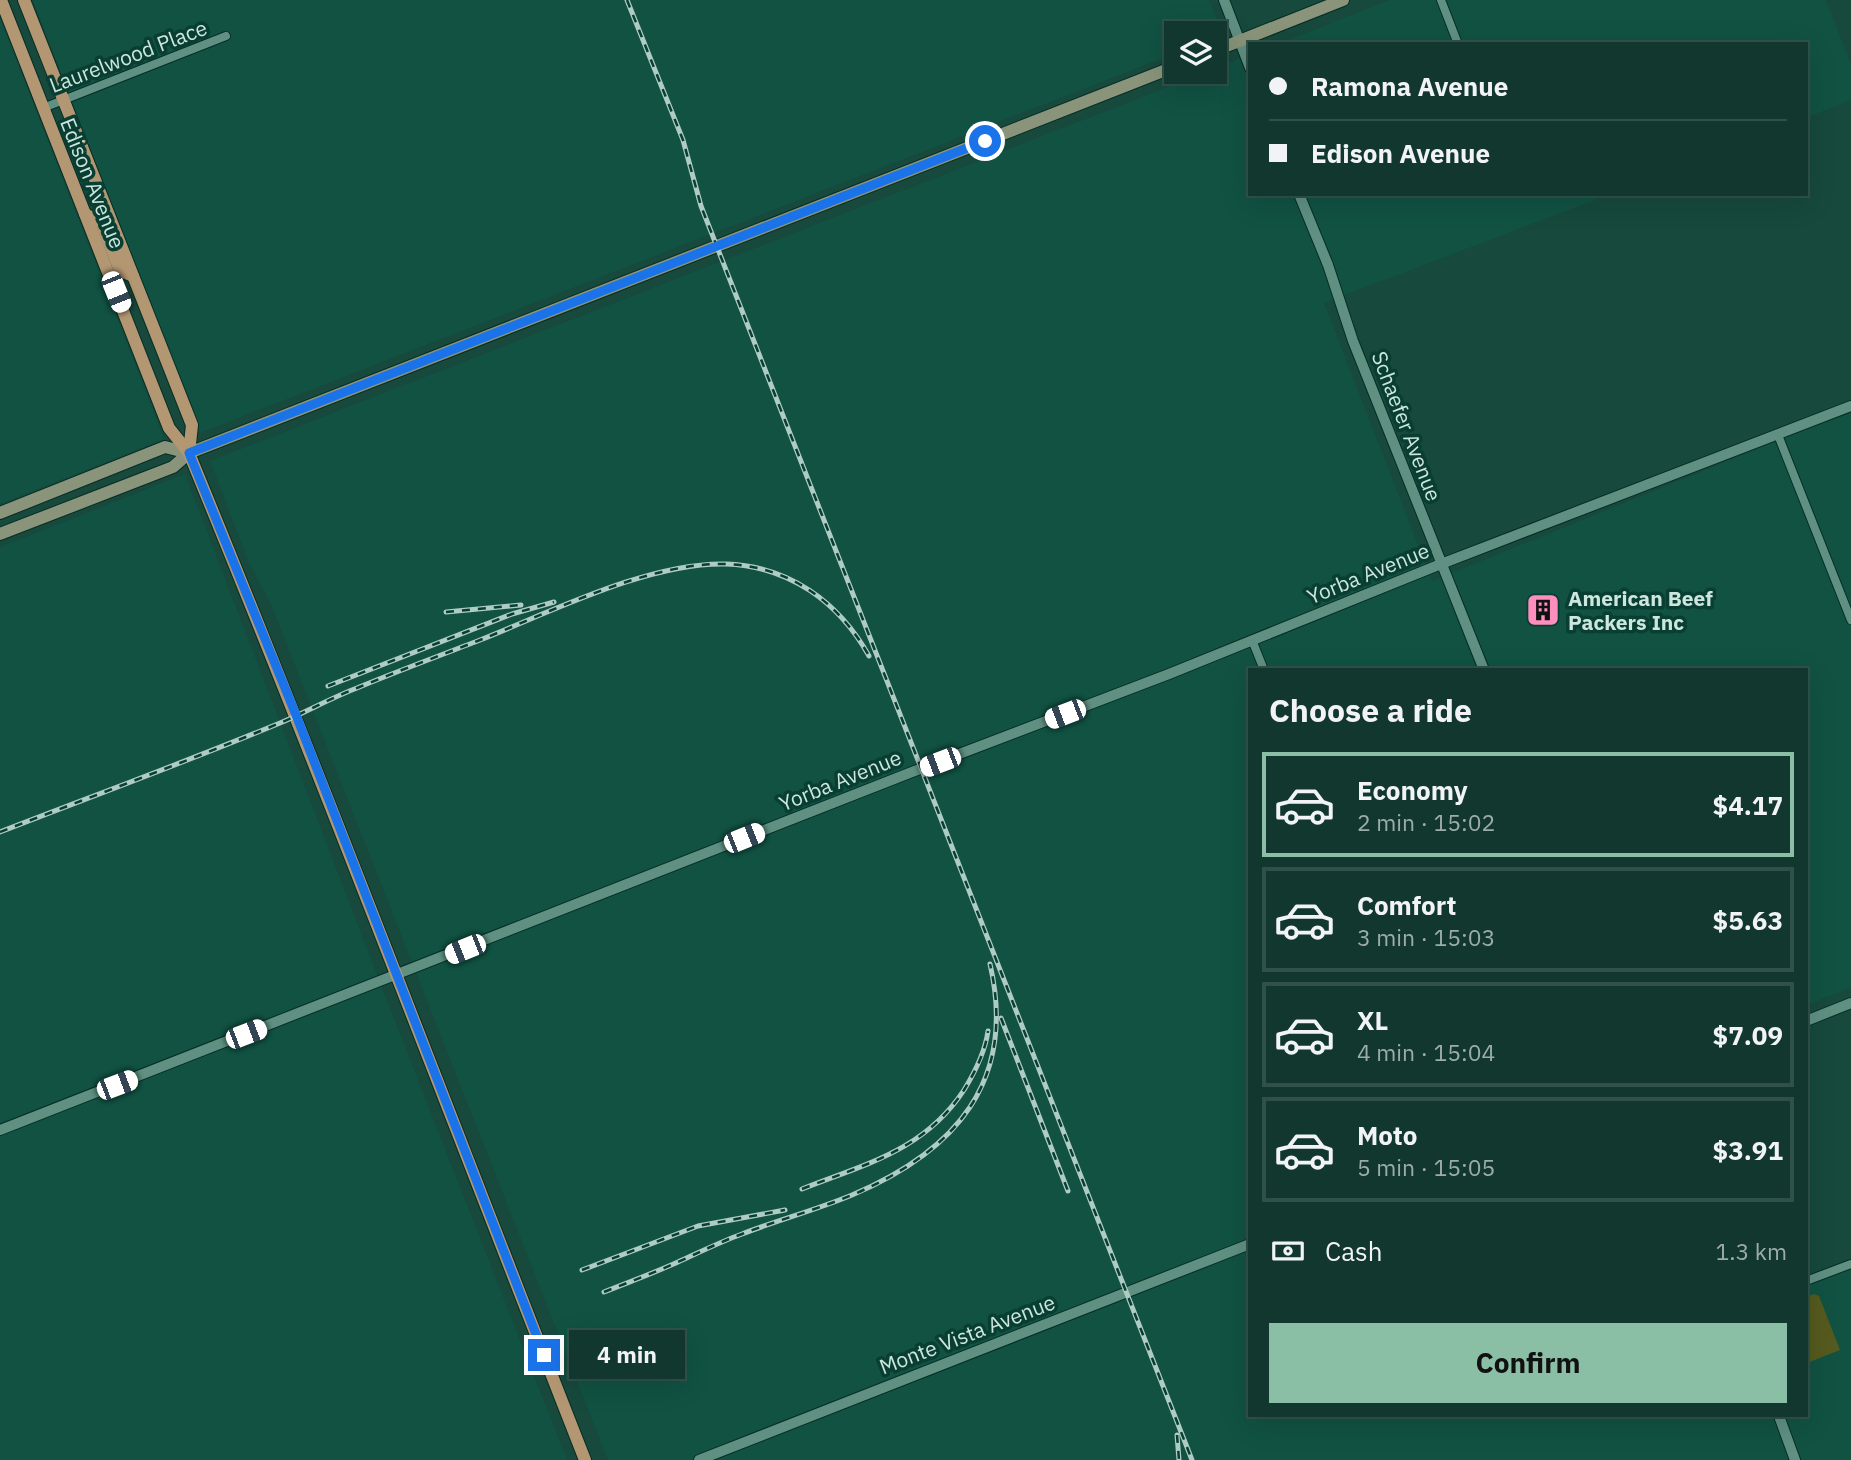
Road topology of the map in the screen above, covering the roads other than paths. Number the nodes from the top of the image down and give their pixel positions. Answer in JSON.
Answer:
{"nodes":[{"id":1,"x":1,"y":0,"type":"edge"},
{"id":2,"x":24,"y":0,"type":"edge"},
{"id":3,"x":1224,"y":0,"type":"edge"},
{"id":4,"x":1343,"y":0,"type":"edge"},
{"id":5,"x":1441,"y":0,"type":"edge"},
{"id":6,"x":226,"y":36,"type":"dead end"},
{"id":7,"x":1239,"y":41,"type":"junction"},
{"id":8,"x":1457,"y":42,"type":"edge"},
{"id":9,"x":1227,"y":46,"type":"edge"},
{"id":10,"x":1248,"y":63,"type":"edge"},
{"id":11,"x":1164,"y":71,"type":"edge"},
{"id":12,"x":64,"y":100,"type":"junction"},
{"id":13,"x":43,"y":108,"type":"junction"},
{"id":14,"x":1300,"y":196,"type":"edge"},
{"id":15,"x":85,"y":214,"type":"junction"},
{"id":16,"x":133,"y":276,"type":"junction"},
{"id":17,"x":1851,"y":406,"type":"edge"},
{"id":18,"x":1778,"y":435,"type":"junction"},
{"id":19,"x":189,"y":453,"type":"junction"},
{"id":20,"x":0,"y":513,"type":"edge"},
{"id":21,"x":0,"y":534,"type":"edge"},
{"id":22,"x":1441,"y":564,"type":"junction"},
{"id":23,"x":1851,"y":620,"type":"edge"},
{"id":24,"x":1252,"y":640,"type":"junction"},
{"id":25,"x":1263,"y":668,"type":"edge"},
{"id":26,"x":1483,"y":668,"type":"edge"},
{"id":27,"x":396,"y":976,"type":"junction"},
{"id":28,"x":1851,"y":1003,"type":"edge"},
{"id":29,"x":1808,"y":1020,"type":"edge"},
{"id":30,"x":0,"y":1130,"type":"edge"},
{"id":31,"x":1248,"y":1245,"type":"edge"},
{"id":32,"x":1851,"y":1264,"type":"edge"},
{"id":33,"x":1808,"y":1280,"type":"edge"},
{"id":34,"x":1779,"y":1417,"type":"edge"},
{"id":35,"x":585,"y":1460,"type":"edge"},
{"id":36,"x":699,"y":1460,"type":"edge"},
{"id":37,"x":1795,"y":1460,"type":"edge"}],
"edges":[{"from":1,"to":13,"type":"main road","name":"Edison Avenue"},
{"from":2,"to":12,"type":"main road","name":"Edison Avenue"},
{"from":3,"to":7,"type":"street"},
{"from":4,"to":7,"type":"main road"},
{"from":5,"to":8,"type":"street"},
{"from":6,"to":12,"type":"street","name":"Laurelwood Place"},
{"from":7,"to":9,"type":"main road"},
{"from":7,"to":10,"type":"street"},
{"from":11,"to":19,"type":"main road"},
{"from":12,"to":13,"type":"street","name":"Laurelwood Place"},
{"from":12,"to":16,"type":"main road","name":"Edison Avenue"},
{"from":13,"to":15,"type":"main road","name":"Edison Avenue"},
{"from":14,"to":22,"type":"street","name":"Schaefer Avenue"},
{"from":15,"to":16,"type":"main road"},
{"from":15,"to":19,"type":"main road","name":"Edison Avenue"},
{"from":16,"to":19,"type":"main road","name":"Edison Avenue"},
{"from":17,"to":18,"type":"street","name":"Yorba Avenue"},
{"from":18,"to":22,"type":"street","name":"Yorba Avenue"},
{"from":18,"to":23,"type":"street"},
{"from":19,"to":20,"type":"main road"},
{"from":19,"to":21,"type":"main road"},
{"from":19,"to":27,"type":"main road","name":"Edison Avenue"},
{"from":22,"to":24,"type":"street","name":"Yorba Avenue"},
{"from":22,"to":26,"type":"street","name":"Schaefer Avenue"},
{"from":24,"to":25,"type":"street"},
{"from":24,"to":27,"type":"street","name":"Yorba Avenue"},
{"from":27,"to":30,"type":"street","name":"Yorba Avenue"},
{"from":27,"to":35,"type":"main road","name":"Edison Avenue"},
{"from":28,"to":29,"type":"street"},
{"from":31,"to":36,"type":"street","name":"Monte Vista Avenue"},
{"from":32,"to":33,"type":"street"},
{"from":34,"to":37,"type":"street"}]}
